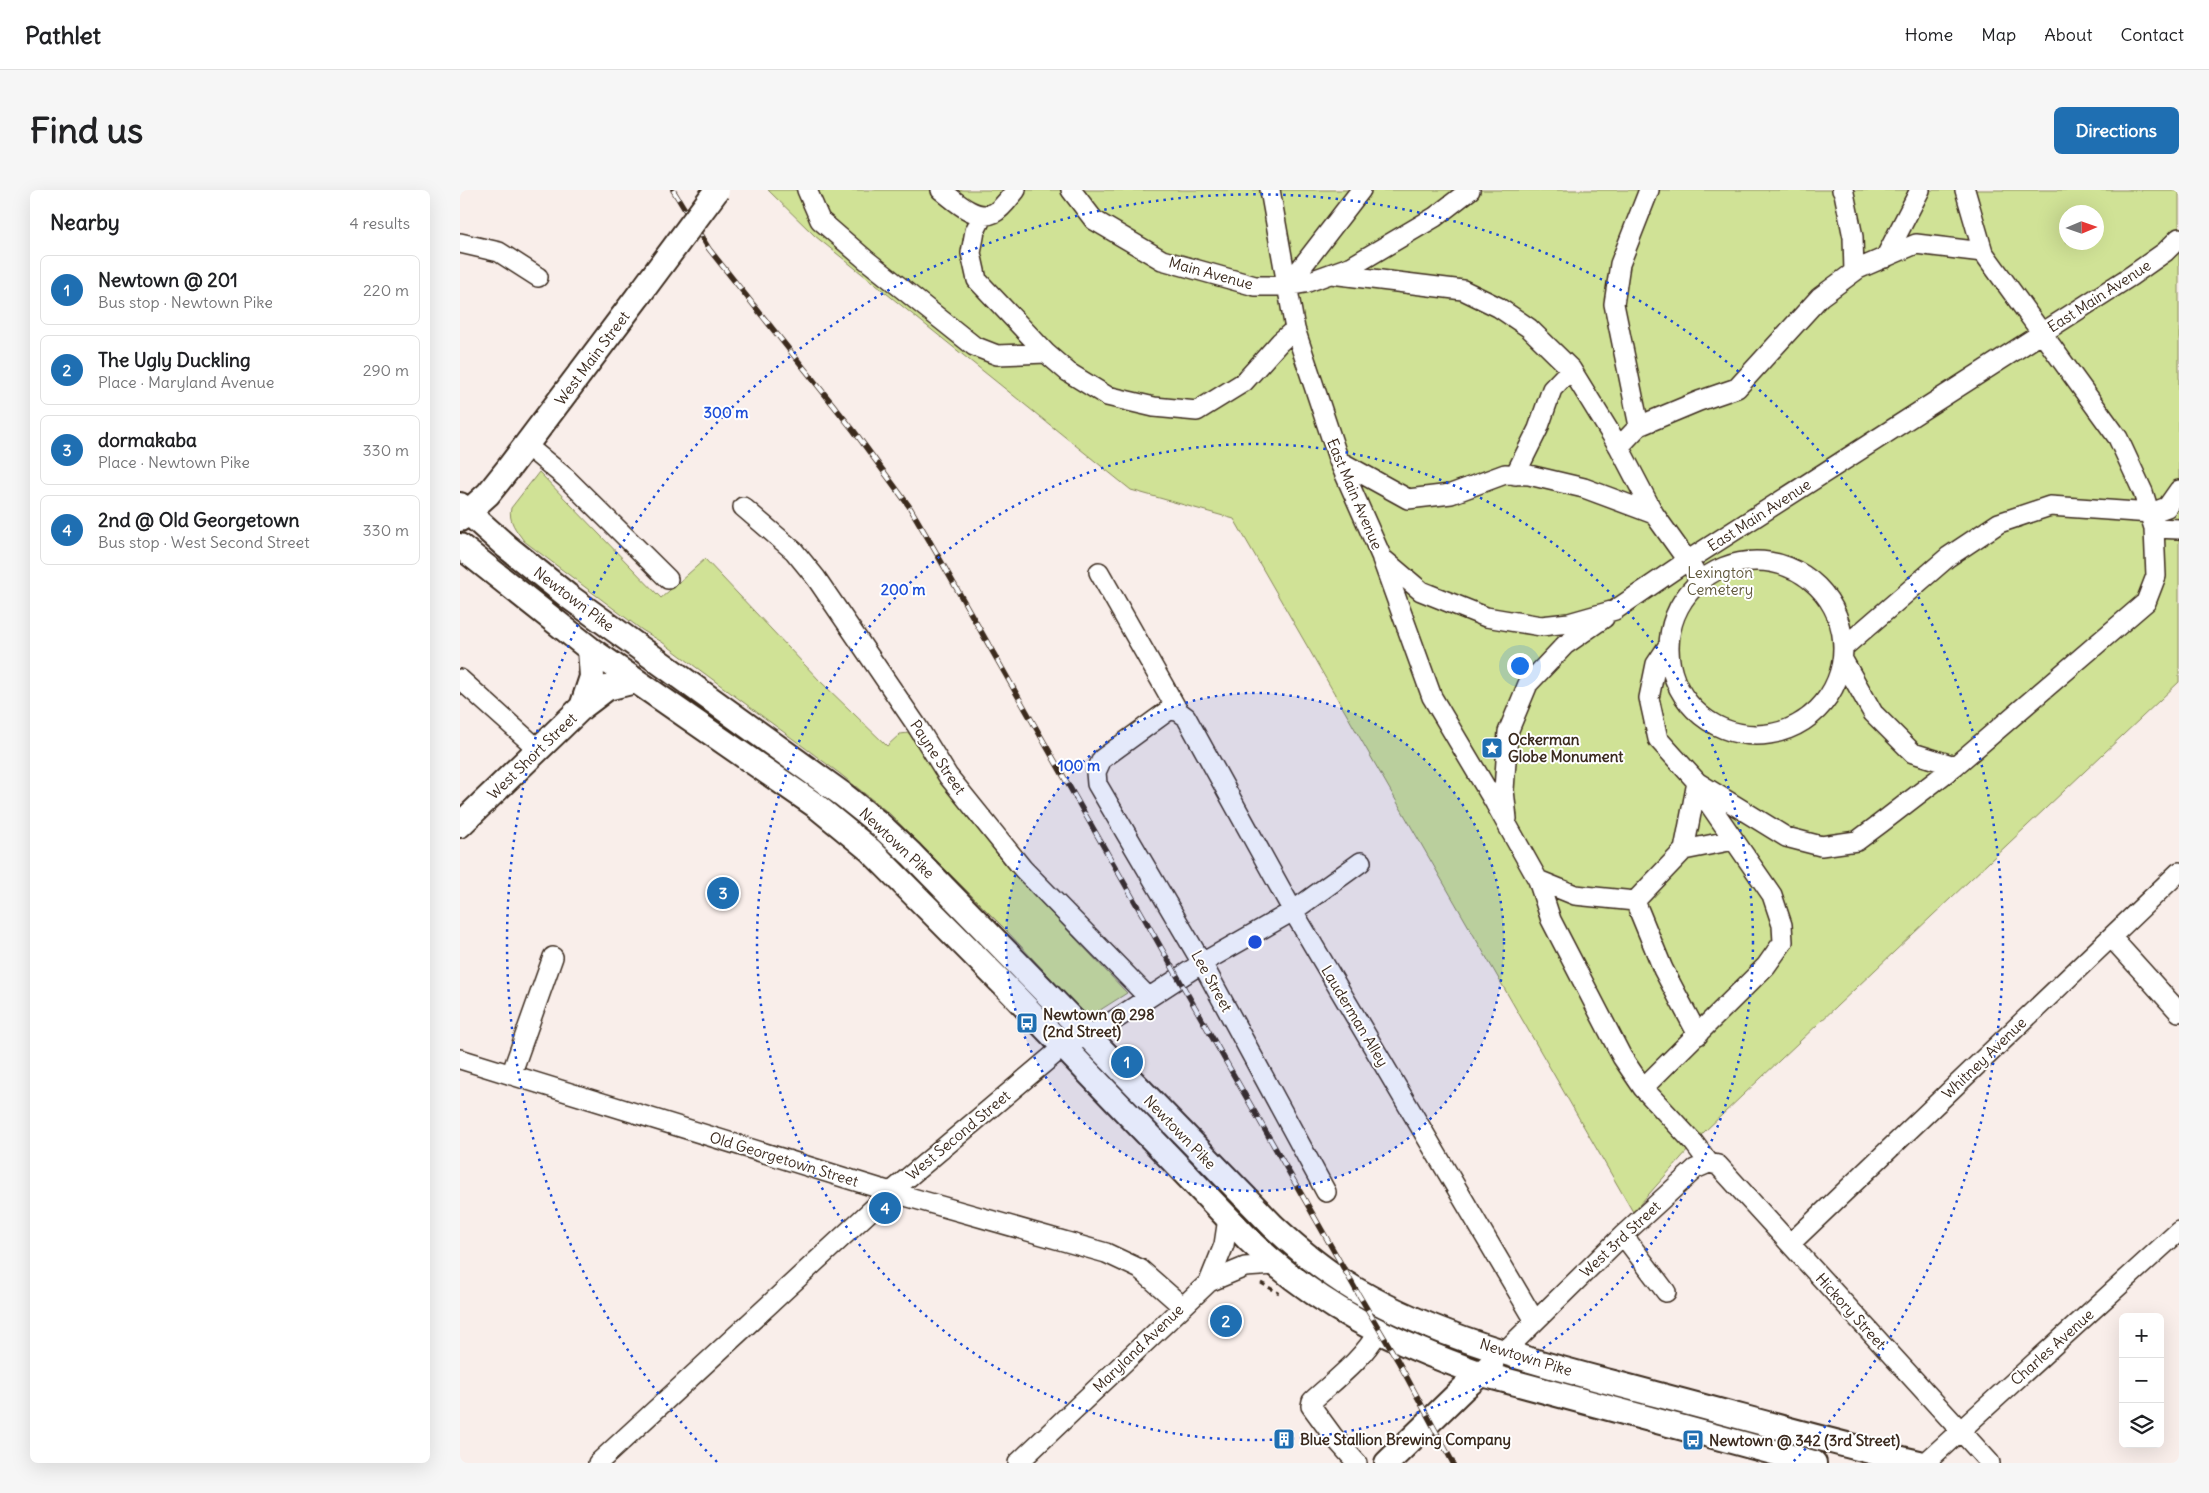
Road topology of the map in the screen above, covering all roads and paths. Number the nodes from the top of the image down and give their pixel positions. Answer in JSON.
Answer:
{"nodes":[{"id":1,"x":717,"y":190,"type":"edge"},
{"id":2,"x":807,"y":190,"type":"edge"},
{"id":3,"x":941,"y":190,"type":"edge"},
{"id":4,"x":1016,"y":190,"type":"edge"},
{"id":5,"x":1071,"y":190,"type":"edge"},
{"id":6,"x":1270,"y":190,"type":"edge"},
{"id":7,"x":1361,"y":190,"type":"edge"},
{"id":8,"x":1470,"y":190,"type":"edge"},
{"id":9,"x":1649,"y":190,"type":"edge"},
{"id":10,"x":1842,"y":190,"type":"edge"},
{"id":11,"x":1920,"y":190,"type":"edge"},
{"id":12,"x":1965,"y":190,"type":"edge"},
{"id":13,"x":984,"y":215,"type":"junction"},
{"id":14,"x":2179,"y":238,"type":"edge"},
{"id":15,"x":460,"y":243,"type":"edge"},
{"id":16,"x":1983,"y":252,"type":"junction"},
{"id":17,"x":1885,"y":258,"type":"junction"},
{"id":18,"x":1854,"y":272,"type":"junction"},
{"id":19,"x":1331,"y":274,"type":"junction"},
{"id":20,"x":538,"y":277,"type":"dead end"},
{"id":21,"x":1287,"y":286,"type":"junction"},
{"id":22,"x":1296,"y":329,"type":"junction"},
{"id":23,"x":2043,"y":332,"type":"junction"},
{"id":24,"x":1046,"y":353,"type":"junction"},
{"id":25,"x":1571,"y":369,"type":"junction"},
{"id":26,"x":1640,"y":426,"type":"junction"},
{"id":27,"x":526,"y":445,"type":"junction"},
{"id":28,"x":1620,"y":447,"type":"junction"},
{"id":29,"x":1339,"y":462,"type":"junction"},
{"id":30,"x":1515,"y":475,"type":"junction"},
{"id":31,"x":2179,"y":490,"type":"edge"},
{"id":32,"x":743,"y":508,"type":"dead end"},
{"id":33,"x":462,"y":512,"type":"edge"},
{"id":34,"x":1654,"y":514,"type":"junction"},
{"id":35,"x":2152,"y":521,"type":"junction"},
{"id":36,"x":2179,"y":529,"type":"edge"},
{"id":37,"x":460,"y":546,"type":"edge"},
{"id":38,"x":1382,"y":558,"type":"junction"},
{"id":39,"x":1687,"y":561,"type":"junction"},
{"id":40,"x":1099,"y":572,"type":"dead end"},
{"id":41,"x":668,"y":578,"type":"dead end"},
{"id":42,"x":1701,"y":579,"type":"junction"},
{"id":43,"x":1616,"y":610,"type":"junction"},
{"id":44,"x":1668,"y":646,"type":"junction"},
{"id":45,"x":590,"y":649,"type":"junction"},
{"id":46,"x":1843,"y":653,"type":"junction"},
{"id":47,"x":460,"y":679,"type":"edge"},
{"id":48,"x":635,"y":681,"type":"junction"},
{"id":49,"x":582,"y":707,"type":"junction"},
{"id":50,"x":1178,"y":711,"type":"junction"},
{"id":51,"x":539,"y":750,"type":"junction"},
{"id":52,"x":1955,"y":766,"type":"junction"},
{"id":53,"x":1697,"y":782,"type":"junction"},
{"id":54,"x":1507,"y":824,"type":"junction"},
{"id":55,"x":460,"y":825,"type":"edge"},
{"id":56,"x":1734,"y":840,"type":"junction"},
{"id":57,"x":1684,"y":850,"type":"junction"},
{"id":58,"x":1360,"y":862,"type":"dead end"},
{"id":59,"x":2179,"y":872,"type":"edge"},
{"id":60,"x":1538,"y":880,"type":"junction"},
{"id":61,"x":1635,"y":901,"type":"junction"},
{"id":62,"x":1292,"y":911,"type":"junction"},
{"id":63,"x":2111,"y":937,"type":"junction"},
{"id":64,"x":553,"y":957,"type":"dead end"},
{"id":65,"x":1202,"y":963,"type":"junction"},
{"id":66,"x":1148,"y":997,"type":"junction"},
{"id":67,"x":2179,"y":1012,"type":"edge"},
{"id":68,"x":1698,"y":1035,"type":"junction"},
{"id":69,"x":1087,"y":1036,"type":"junction"},
{"id":70,"x":1063,"y":1047,"type":"junction"},
{"id":71,"x":463,"y":1063,"type":"edge"},
{"id":72,"x":511,"y":1075,"type":"junction"},
{"id":73,"x":1643,"y":1088,"type":"junction"},
{"id":74,"x":1709,"y":1164,"type":"junction"},
{"id":75,"x":891,"y":1192,"type":"junction"},
{"id":76,"x":1326,"y":1192,"type":"dead end"},
{"id":77,"x":1228,"y":1218,"type":"junction"},
{"id":78,"x":2179,"y":1231,"type":"edge"},
{"id":79,"x":1623,"y":1235,"type":"junction"},
{"id":80,"x":1790,"y":1244,"type":"junction"},
{"id":81,"x":1275,"y":1265,"type":"junction"},
{"id":82,"x":1209,"y":1282,"type":"junction"},
{"id":83,"x":1666,"y":1292,"type":"dead end"},
{"id":84,"x":1182,"y":1306,"type":"junction"},
{"id":85,"x":1535,"y":1320,"type":"junction"},
{"id":86,"x":1378,"y":1332,"type":"junction"},
{"id":87,"x":1504,"y":1352,"type":"junction"},
{"id":88,"x":1482,"y":1374,"type":"junction"},
{"id":89,"x":1960,"y":1430,"type":"junction"},
{"id":90,"x":1785,"y":1460,"type":"edge"},
{"id":91,"x":598,"y":1463,"type":"edge"},
{"id":92,"x":1018,"y":1463,"type":"edge"},
{"id":93,"x":1357,"y":1463,"type":"edge"},
{"id":94,"x":1387,"y":1463,"type":"edge"},
{"id":95,"x":1814,"y":1463,"type":"edge"},
{"id":96,"x":1919,"y":1463,"type":"edge"},
{"id":97,"x":1925,"y":1463,"type":"edge"},
{"id":98,"x":1990,"y":1463,"type":"edge"}],
"edges":[{"from":1,"to":27,"type":"main road","name":"West Main Street","bridge":true},
{"from":2,"to":24,"type":"street"},
{"from":3,"to":13,"type":"street"},
{"from":4,"to":13,"type":"street"},
{"from":5,"to":21,"type":"street","name":"Main Avenue"},
{"from":6,"to":21,"type":"street","name":"East Main Avenue"},
{"from":7,"to":21,"type":"street"},
{"from":8,"to":19,"type":"street","name":"Main Avenue"},
{"from":9,"to":26,"type":"street"},
{"from":10,"to":18,"type":"street"},
{"from":11,"to":17,"type":"street"},
{"from":12,"to":16,"type":"street"},
{"from":13,"to":24,"type":"street"},
{"from":14,"to":23,"type":"street","name":"East Main Avenue"},
{"from":15,"to":20,"type":"street"},
{"from":16,"to":17,"type":"street"},
{"from":16,"to":23,"type":"street"},
{"from":17,"to":18,"type":"street"},
{"from":18,"to":26,"type":"street"},
{"from":19,"to":21,"type":"street","name":"Main Avenue"},
{"from":19,"to":25,"type":"street"},
{"from":21,"to":22,"type":"street","name":"East Main Avenue"},
{"from":22,"to":24,"type":"street"},
{"from":22,"to":29,"type":"street","name":"East Main Avenue"},
{"from":23,"to":35,"type":"street"},
{"from":23,"to":39,"type":"street","name":"East Main Avenue"},
{"from":25,"to":28,"type":"street"},
{"from":25,"to":30,"type":"street"},
{"from":26,"to":28,"type":"street"},
{"from":27,"to":33,"type":"main road","name":"West Main Street"},
{"from":27,"to":41,"type":"street"},
{"from":28,"to":34,"type":"street"},
{"from":29,"to":30,"type":"street"},
{"from":29,"to":38,"type":"street","name":"East Main Avenue"},
{"from":30,"to":34,"type":"street"},
{"from":31,"to":35,"type":"street"},
{"from":32,"to":66,"type":"street","name":"Payne Street"},
{"from":33,"to":69,"type":"main road","name":"Newtown Pike"},
{"from":34,"to":39,"type":"street"},
{"from":35,"to":36,"type":"street"},
{"from":35,"to":46,"type":"street"},
{"from":35,"to":52,"type":"street"},
{"from":37,"to":45,"type":"main road","name":"Newtown Pike"},
{"from":38,"to":43,"type":"street","name":"East Main Avenue"},
{"from":38,"to":54,"type":"street"},
{"from":39,"to":42,"type":"street"},
{"from":39,"to":43,"type":"street","name":"East Main Avenue"},
{"from":40,"to":50,"type":"street","name":"Lauderman Alley"},
{"from":42,"to":44,"type":"street"},
{"from":42,"to":46,"type":"street"},
{"from":43,"to":54,"type":"street"},
{"from":44,"to":46,"type":"street"},
{"from":44,"to":53,"type":"street"},
{"from":45,"to":48,"type":"main road","name":"Newtown Pike"},
{"from":45,"to":49,"type":"main road","name":"West Short Street"},
{"from":46,"to":52,"type":"street"},
{"from":47,"to":51,"type":"street"},
{"from":48,"to":49,"type":"main road","name":"West Short Street"},
{"from":48,"to":70,"type":"main road","name":"Newtown Pike"},
{"from":49,"to":51,"type":"main road","name":"West Short Street"},
{"from":50,"to":62,"type":"street","name":"Lauderman Alley"},
{"from":50,"to":65,"type":"street","name":"Lee Street"},
{"from":51,"to":55,"type":"main road","name":"West Short Street"},
{"from":52,"to":53,"type":"street"},
{"from":53,"to":56,"type":"street"},
{"from":53,"to":57,"type":"street"},
{"from":54,"to":60,"type":"street"},
{"from":56,"to":57,"type":"street"},
{"from":56,"to":68,"type":"street"},
{"from":57,"to":61,"type":"street"},
{"from":58,"to":62,"type":"street","name":"West Second Street"},
{"from":59,"to":63,"type":"street","name":"Whitney Avenue"},
{"from":60,"to":61,"type":"street"},
{"from":60,"to":73,"type":"street"},
{"from":61,"to":68,"type":"street"},
{"from":62,"to":65,"type":"street","name":"West Second Street"},
{"from":62,"to":85,"type":"street","name":"Lauderman Alley"},
{"from":63,"to":67,"type":"street"},
{"from":63,"to":80,"type":"street","name":"Whitney Avenue"},
{"from":64,"to":72,"type":"street"},
{"from":65,"to":66,"type":"street","name":"West Second Street"},
{"from":65,"to":76,"type":"street","name":"Lee Street"},
{"from":66,"to":69,"type":"street","name":"West Second Street"},
{"from":68,"to":73,"type":"street"},
{"from":69,"to":70,"type":"street","name":"West Second Street"},
{"from":69,"to":87,"type":"main road","name":"Newtown Pike"},
{"from":70,"to":75,"type":"street","name":"West Second Street"},
{"from":70,"to":77,"type":"main road","name":"Newtown Pike"},
{"from":71,"to":72,"type":"street","name":"Old Georgetown Street"},
{"from":72,"to":75,"type":"street","name":"Old Georgetown Street"},
{"from":73,"to":74,"type":"street"},
{"from":74,"to":79,"type":"street","name":"West 3rd Street"},
{"from":74,"to":80,"type":"street","name":"Hickory Street"},
{"from":75,"to":84,"type":"street","name":"Old Georgetown Street"},
{"from":75,"to":91,"type":"street","name":"West Second Street"},
{"from":77,"to":81,"type":"main road","name":"Newtown Pike"},
{"from":77,"to":82,"type":"street"},
{"from":78,"to":89,"type":"street","name":"Charles Avenue"},
{"from":79,"to":83,"type":"street"},
{"from":79,"to":85,"type":"street","name":"West 3rd Street"},
{"from":80,"to":89,"type":"street","name":"Hickory Street"},
{"from":81,"to":82,"type":"street","name":"Maryland Avenue"},
{"from":81,"to":86,"type":"main road","name":"Newtown Pike"},
{"from":82,"to":84,"type":"street","name":"Maryland Avenue"},
{"from":84,"to":92,"type":"street","name":"Maryland Avenue"},
{"from":85,"to":87,"type":"street"},
{"from":86,"to":88,"type":"main road","name":"Newtown Pike"},
{"from":86,"to":93,"type":"street"},
{"from":87,"to":88,"type":"main road"},
{"from":87,"to":96,"type":"main road","name":"Newtown Pike"},
{"from":88,"to":90,"type":"main road","name":"Newtown Pike"},
{"from":88,"to":94,"type":"main road"},
{"from":89,"to":97,"type":"street","name":"Charles Avenue"},
{"from":89,"to":98,"type":"street","name":"Hickory Street"},
{"from":90,"to":95,"type":"main road","name":"Newtown Pike"}]}
